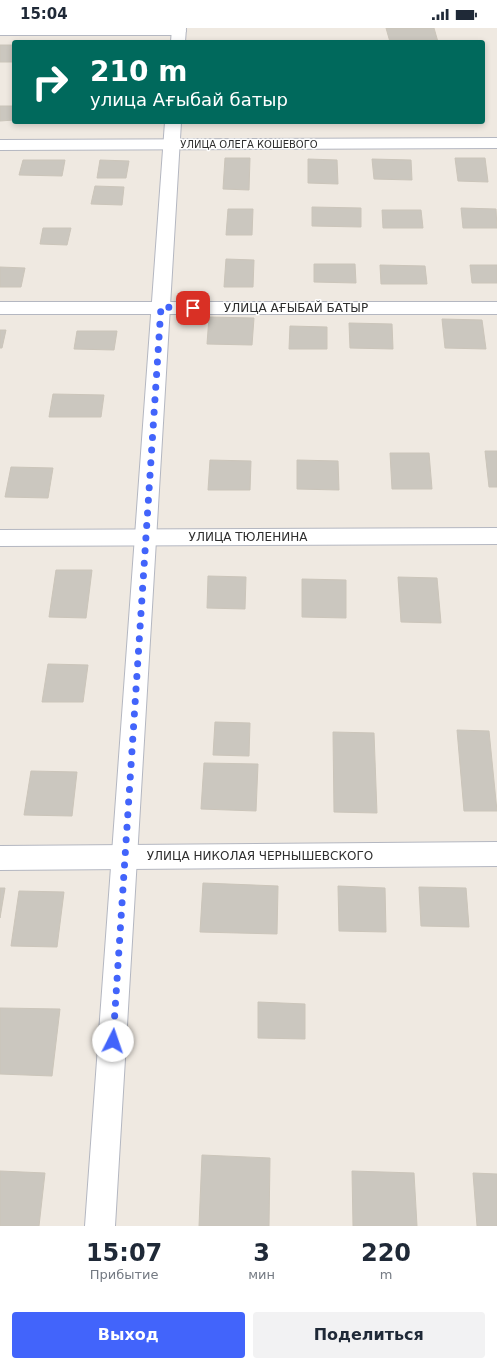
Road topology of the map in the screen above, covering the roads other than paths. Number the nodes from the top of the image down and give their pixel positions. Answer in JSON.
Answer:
{"nodes":[{"id":1,"x":0,"y":31,"type":"edge"},
{"id":2,"x":179,"y":34,"type":"edge"},
{"id":3,"x":173,"y":124,"type":"edge"},
{"id":4,"x":497,"y":143,"type":"edge"},
{"id":5,"x":172,"y":144,"type":"junction"},
{"id":6,"x":0,"y":145,"type":"edge"},
{"id":7,"x":161,"y":307,"type":"junction"},
{"id":8,"x":0,"y":308,"type":"edge"},
{"id":9,"x":497,"y":308,"type":"edge"},
{"id":10,"x":497,"y":536,"type":"edge"},
{"id":11,"x":0,"y":538,"type":"edge"},
{"id":12,"x":146,"y":538,"type":"junction"},
{"id":13,"x":497,"y":854,"type":"edge"},
{"id":14,"x":126,"y":857,"type":"junction"},
{"id":15,"x":0,"y":858,"type":"edge"},
{"id":16,"x":100,"y":1226,"type":"edge"}],
"edges":[{"from":1,"to":2,"type":"street"},
{"from":3,"to":5,"type":"street"},
{"from":4,"to":5,"type":"street","name":"УЛИЦА ОЛЕГА КОШЕВОГО"},
{"from":5,"to":6,"type":"street","name":"УЛИЦА ОЛЕГА КОШЕВОГО"},
{"from":5,"to":7,"type":"street"},
{"from":7,"to":8,"type":"street","name":"УЛИЦА АҒЫБАЙ БАТЫР"},
{"from":7,"to":9,"type":"street","name":"УЛИЦА АҒЫБАЙ БАТЫР"},
{"from":7,"to":12,"type":"street"},
{"from":10,"to":12,"type":"street","name":"УЛИЦА ТЮЛЕНИНА"},
{"from":11,"to":12,"type":"street","name":"УЛИЦА ТЮЛЕНИНА"},
{"from":12,"to":14,"type":"street"},
{"from":13,"to":14,"type":"street","name":"УЛИЦА НИКОЛАЯ ЧЕРНЫШЕВСКОГО"},
{"from":14,"to":15,"type":"street","name":"УЛИЦА НИКОЛАЯ ЧЕРНЫШЕВСКОГО"},
{"from":14,"to":16,"type":"street"}]}
